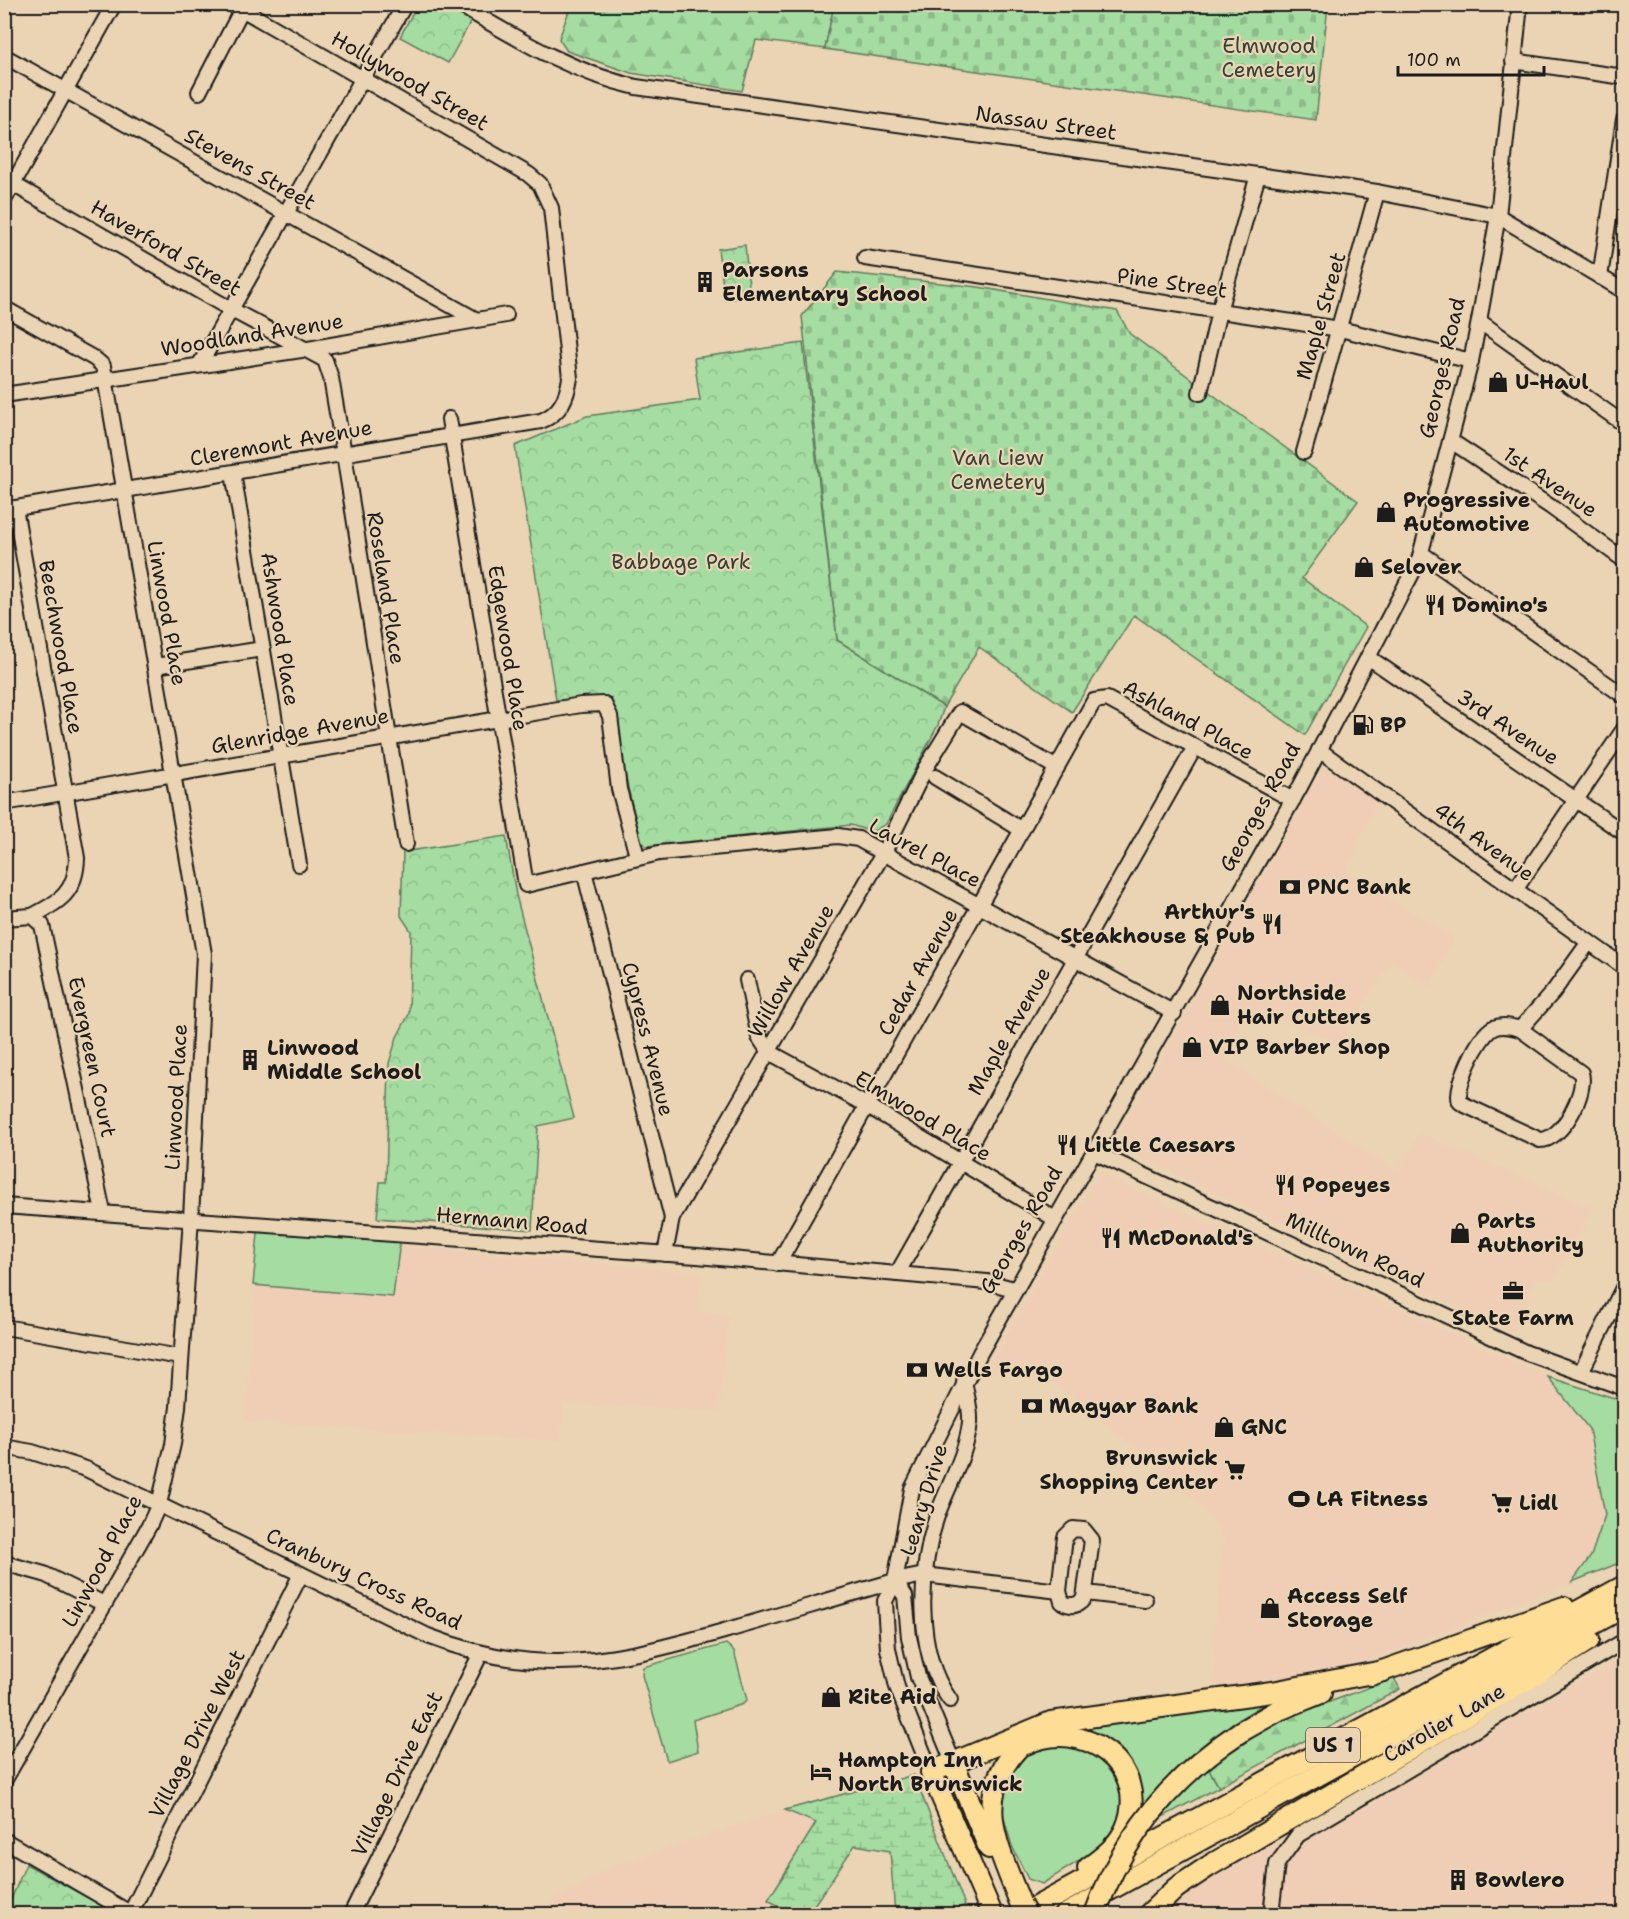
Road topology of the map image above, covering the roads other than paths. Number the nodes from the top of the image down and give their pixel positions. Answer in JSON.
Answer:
{"nodes":[{"id":1,"x":114,"y":4,"type":"edge"},
{"id":2,"x":405,"y":4,"type":"edge"},
{"id":3,"x":458,"y":4,"type":"edge"},
{"id":4,"x":1520,"y":4,"type":"edge"},
{"id":5,"x":238,"y":7,"type":"edge"},
{"id":6,"x":4,"y":56,"type":"edge"},
{"id":7,"x":1513,"y":61,"type":"junction"},
{"id":8,"x":363,"y":77,"type":"junction"},
{"id":9,"x":1624,"y":77,"type":"edge"},
{"id":10,"x":66,"y":90,"type":"junction"},
{"id":11,"x":199,"y":92,"type":"dead end"},
{"id":12,"x":1624,"y":119,"type":"edge"},
{"id":13,"x":1258,"y":175,"type":"junction"},
{"id":14,"x":9,"y":182,"type":"edge"},
{"id":15,"x":1377,"y":192,"type":"junction"},
{"id":16,"x":4,"y":200,"type":"edge"},
{"id":17,"x":286,"y":214,"type":"junction"},
{"id":18,"x":1498,"y":216,"type":"junction"},
{"id":19,"x":865,"y":258,"type":"dead end"},
{"id":20,"x":1600,"y":277,"type":"junction"},
{"id":21,"x":1624,"y":291,"type":"edge"},
{"id":22,"x":4,"y":308,"type":"edge"},
{"id":23,"x":232,"y":310,"type":"junction"},
{"id":24,"x":1219,"y":311,"type":"junction"},
{"id":25,"x":506,"y":315,"type":"dead end"},
{"id":26,"x":475,"y":319,"type":"junction"},
{"id":27,"x":1479,"y":321,"type":"junction"},
{"id":28,"x":1340,"y":328,"type":"junction"},
{"id":29,"x":308,"y":349,"type":"junction"},
{"id":30,"x":1471,"y":361,"type":"junction"},
{"id":31,"x":201,"y":364,"type":"junction"},
{"id":32,"x":106,"y":380,"type":"junction"},
{"id":33,"x":1200,"y":393,"type":"dead end"},
{"id":34,"x":4,"y":395,"type":"edge"},
{"id":35,"x":560,"y":407,"type":"joint"},
{"id":36,"x":449,"y":419,"type":"dead end"},
{"id":37,"x":1624,"y":424,"type":"edge"},
{"id":38,"x":451,"y":435,"type":"junction"},
{"id":39,"x":1451,"y":441,"type":"junction"},
{"id":40,"x":1304,"y":452,"type":"dead end"},
{"id":41,"x":344,"y":454,"type":"junction"},
{"id":42,"x":233,"y":472,"type":"junction"},
{"id":43,"x":124,"y":491,"type":"junction"},
{"id":44,"x":10,"y":509,"type":"edge"},
{"id":45,"x":1421,"y":553,"type":"junction"},
{"id":46,"x":1624,"y":560,"type":"edge"},
{"id":47,"x":263,"y":649,"type":"junction"},
{"id":48,"x":1368,"y":657,"type":"junction"},
{"id":49,"x":155,"y":666,"type":"junction"},
{"id":50,"x":1624,"y":696,"type":"edge"},
{"id":51,"x":1094,"y":701,"type":"joint"},
{"id":52,"x":498,"y":719,"type":"junction"},
{"id":53,"x":1624,"y":729,"type":"edge"},
{"id":54,"x":388,"y":737,"type":"junction"},
{"id":55,"x":1195,"y":747,"type":"junction"},
{"id":56,"x":1319,"y":750,"type":"junction"},
{"id":57,"x":279,"y":755,"type":"junction"},
{"id":58,"x":1057,"y":768,"type":"junction"},
{"id":59,"x":174,"y":776,"type":"junction"},
{"id":60,"x":935,"y":777,"type":"dead end"},
{"id":61,"x":65,"y":794,"type":"junction"},
{"id":62,"x":1577,"y":799,"type":"junction"},
{"id":63,"x":1293,"y":800,"type":"junction"},
{"id":64,"x":4,"y":803,"type":"edge"},
{"id":65,"x":1022,"y":830,"type":"junction"},
{"id":66,"x":1624,"y":833,"type":"edge"},
{"id":67,"x":406,"y":844,"type":"dead end"},
{"id":68,"x":884,"y":852,"type":"junction"},
{"id":69,"x":638,"y":856,"type":"junction"},
{"id":70,"x":299,"y":864,"type":"dead end"},
{"id":71,"x":584,"y":871,"type":"junction"},
{"id":72,"x":526,"y":885,"type":"joint"},
{"id":73,"x":1515,"y":890,"type":"junction"},
{"id":74,"x":980,"y":905,"type":"junction"},
{"id":75,"x":32,"y":916,"type":"junction"},
{"id":76,"x":4,"y":918,"type":"edge"},
{"id":77,"x":1589,"y":942,"type":"junction"},
{"id":78,"x":1075,"y":958,"type":"junction"},
{"id":79,"x":1624,"y":967,"type":"edge"},
{"id":80,"x":747,"y":980,"type":"dead end"},
{"id":81,"x":1174,"y":1013,"type":"junction"},
{"id":82,"x":1520,"y":1029,"type":"junction"},
{"id":83,"x":769,"y":1052,"type":"junction"},
{"id":84,"x":867,"y":1106,"type":"junction"},
{"id":85,"x":1094,"y":1152,"type":"junction"},
{"id":86,"x":960,"y":1161,"type":"junction"},
{"id":87,"x":4,"y":1206,"type":"edge"},
{"id":88,"x":103,"y":1212,"type":"junction"},
{"id":89,"x":191,"y":1218,"type":"junction"},
{"id":90,"x":672,"y":1218,"type":"junction"},
{"id":91,"x":1055,"y":1218,"type":"junction"},
{"id":92,"x":665,"y":1254,"type":"junction"},
{"id":93,"x":778,"y":1264,"type":"junction"},
{"id":94,"x":897,"y":1274,"type":"junction"},
{"id":95,"x":1624,"y":1286,"type":"edge"},
{"id":96,"x":1014,"y":1290,"type":"junction"},
{"id":97,"x":4,"y":1327,"type":"edge"},
{"id":98,"x":180,"y":1357,"type":"junction"},
{"id":99,"x":1581,"y":1372,"type":"junction"},
{"id":100,"x":1602,"y":1379,"type":"junction"},
{"id":101,"x":964,"y":1381,"type":"junction"},
{"id":102,"x":1624,"y":1383,"type":"edge"},
{"id":103,"x":1624,"y":1388,"type":"edge"},
{"id":104,"x":4,"y":1447,"type":"edge"},
{"id":105,"x":159,"y":1504,"type":"junction"},
{"id":106,"x":4,"y":1563,"type":"edge"},
{"id":107,"x":301,"y":1574,"type":"junction"},
{"id":108,"x":924,"y":1575,"type":"junction"},
{"id":109,"x":895,"y":1581,"type":"junction"},
{"id":110,"x":1624,"y":1584,"type":"edge"},
{"id":111,"x":1059,"y":1591,"type":"junction"},
{"id":112,"x":1086,"y":1593,"type":"junction"},
{"id":113,"x":1145,"y":1600,"type":"dead end"},
{"id":114,"x":104,"y":1605,"type":"junction"},
{"id":115,"x":1624,"y":1607,"type":"edge"},
{"id":116,"x":1624,"y":1617,"type":"edge"},
{"id":117,"x":1624,"y":1641,"type":"edge"},
{"id":118,"x":481,"y":1653,"type":"junction"},
{"id":119,"x":1383,"y":1671,"type":"junction"},
{"id":120,"x":950,"y":1700,"type":"dead end"},
{"id":121,"x":1018,"y":1748,"type":"junction"},
{"id":122,"x":955,"y":1768,"type":"junction"},
{"id":123,"x":934,"y":1778,"type":"junction"},
{"id":124,"x":4,"y":1781,"type":"edge"},
{"id":125,"x":4,"y":1840,"type":"edge"},
{"id":126,"x":995,"y":1851,"type":"junction"},
{"id":127,"x":1028,"y":1910,"type":"edge"},
{"id":128,"x":130,"y":1914,"type":"edge"},
{"id":129,"x":351,"y":1914,"type":"edge"},
{"id":130,"x":992,"y":1914,"type":"edge"},
{"id":131,"x":1066,"y":1914,"type":"edge"},
{"id":132,"x":1095,"y":1914,"type":"edge"},
{"id":133,"x":1149,"y":1914,"type":"edge"},
{"id":134,"x":1271,"y":1914,"type":"edge"}],
"edges":[{"from":1,"to":10,"type":"street"},
{"from":2,"to":8,"type":"street"},
{"from":3,"to":13,"type":"street","name":"Nassau Street"},
{"from":4,"to":7,"type":"street","name":"Georges Road"},
{"from":5,"to":8,"type":"street","name":"Hollywood Street"},
{"from":5,"to":11,"type":"street"},
{"from":6,"to":10,"type":"street","name":"Stevens Street"},
{"from":7,"to":9,"type":"street"},
{"from":7,"to":18,"type":"street","name":"Georges Road"},
{"from":8,"to":17,"type":"street"},
{"from":8,"to":35,"type":"street","name":"Hollywood Street"},
{"from":10,"to":14,"type":"street"},
{"from":10,"to":17,"type":"street","name":"Stevens Street"},
{"from":12,"to":20,"type":"street"},
{"from":13,"to":15,"type":"street","name":"Nassau Street"},
{"from":13,"to":24,"type":"street"},
{"from":14,"to":16,"type":"street"},
{"from":14,"to":23,"type":"street","name":"Haverford Street"},
{"from":15,"to":18,"type":"street","name":"Nassau Street"},
{"from":15,"to":28,"type":"street","name":"Maple Street"},
{"from":17,"to":23,"type":"street"},
{"from":17,"to":26,"type":"street","name":"Stevens Street"},
{"from":18,"to":20,"type":"street","name":"Nassau Street"},
{"from":18,"to":27,"type":"street","name":"Georges Road"},
{"from":19,"to":24,"type":"street","name":"Pine Street"},
{"from":20,"to":21,"type":"street","name":"Nassau Street"},
{"from":22,"to":32,"type":"street"},
{"from":23,"to":29,"type":"street","name":"Haverford Street"},
{"from":23,"to":31,"type":"street"},
{"from":24,"to":28,"type":"street","name":"Pine Street"},
{"from":24,"to":33,"type":"street"},
{"from":25,"to":26,"type":"street","name":"Woodland Avenue"},
{"from":26,"to":29,"type":"street","name":"Woodland Avenue"},
{"from":27,"to":30,"type":"street","name":"Georges Road"},
{"from":27,"to":37,"type":"street"},
{"from":28,"to":30,"type":"street","name":"Pine Street"},
{"from":28,"to":40,"type":"street","name":"Maple Street"},
{"from":29,"to":31,"type":"street","name":"Woodland Avenue"},
{"from":29,"to":41,"type":"street","name":"Roseland Place"},
{"from":30,"to":39,"type":"street","name":"Georges Road"},
{"from":31,"to":32,"type":"street","name":"Woodland Avenue"},
{"from":32,"to":34,"type":"street","name":"Woodland Avenue"},
{"from":32,"to":43,"type":"street","name":"Linwood Place"},
{"from":35,"to":38,"type":"street","name":"Cleremont Avenue"},
{"from":36,"to":38,"type":"street","name":"Edgewood Place"},
{"from":38,"to":41,"type":"street","name":"Cleremont Avenue"},
{"from":38,"to":52,"type":"street","name":"Edgewood Place"},
{"from":39,"to":45,"type":"street","name":"Georges Road"},
{"from":39,"to":46,"type":"street","name":"1st Avenue"},
{"from":41,"to":42,"type":"street","name":"Cleremont Avenue"},
{"from":41,"to":54,"type":"street","name":"Roseland Place"},
{"from":42,"to":43,"type":"street","name":"Cleremont Avenue"},
{"from":42,"to":47,"type":"street","name":"Ashwood Place"},
{"from":43,"to":44,"type":"street","name":"Cleremont Avenue"},
{"from":43,"to":49,"type":"street","name":"Linwood Place"},
{"from":44,"to":61,"type":"street","name":"Beechwood Place"},
{"from":45,"to":48,"type":"street","name":"Georges Road"},
{"from":45,"to":50,"type":"street"},
{"from":47,"to":49,"type":"street"},
{"from":47,"to":57,"type":"street","name":"Ashwood Place"},
{"from":48,"to":56,"type":"street","name":"Georges Road"},
{"from":48,"to":62,"type":"street","name":"3rd Avenue"},
{"from":49,"to":59,"type":"street","name":"Linwood Place"},
{"from":51,"to":55,"type":"street","name":"Ashland Place"},
{"from":51,"to":58,"type":"street","name":"Cedar Avenue"},
{"from":52,"to":54,"type":"street","name":"Glenridge Avenue"},
{"from":52,"to":69,"type":"street","name":"Glenridge Avenue"},
{"from":52,"to":72,"type":"street","name":"Edgewood Place"},
{"from":53,"to":62,"type":"street"},
{"from":54,"to":57,"type":"street","name":"Glenridge Avenue"},
{"from":54,"to":67,"type":"street","name":"Roseland Place"},
{"from":55,"to":63,"type":"street","name":"Ashland Place"},
{"from":55,"to":78,"type":"street","name":"Maple Avenue"},
{"from":56,"to":63,"type":"street","name":"Georges Road"},
{"from":56,"to":73,"type":"street","name":"4th Avenue"},
{"from":57,"to":59,"type":"street","name":"Glenridge Avenue"},
{"from":57,"to":70,"type":"street","name":"Ashwood Place"},
{"from":58,"to":65,"type":"street","name":"Cedar Avenue"},
{"from":58,"to":68,"type":"street","name":"Willow Avenue"},
{"from":59,"to":61,"type":"street","name":"Glenridge Avenue"},
{"from":59,"to":89,"type":"street","name":"Linwood Place"},
{"from":60,"to":65,"type":"street"},
{"from":61,"to":64,"type":"street","name":"Glenridge Avenue"},
{"from":61,"to":75,"type":"street"},
{"from":62,"to":66,"type":"street","name":"3rd Avenue"},
{"from":62,"to":73,"type":"street"},
{"from":63,"to":81,"type":"street","name":"Georges Road"},
{"from":65,"to":74,"type":"street","name":"Cedar Avenue"},
{"from":68,"to":69,"type":"street","name":"Laurel Place"},
{"from":68,"to":74,"type":"street","name":"Laurel Place"},
{"from":68,"to":83,"type":"street","name":"Willow Avenue"},
{"from":69,"to":71,"type":"street","name":"Laurel Place"},
{"from":71,"to":72,"type":"street","name":"Laurel Place"},
{"from":71,"to":90,"type":"street","name":"Cypress Avenue"},
{"from":73,"to":77,"type":"street","name":"4th Avenue"},
{"from":74,"to":78,"type":"street","name":"Laurel Place"},
{"from":74,"to":84,"type":"street","name":"Cedar Avenue"},
{"from":75,"to":76,"type":"street"},
{"from":75,"to":88,"type":"street","name":"Evergreen Court"},
{"from":77,"to":79,"type":"street","name":"4th Avenue"},
{"from":77,"to":82,"type":"street"},
{"from":78,"to":81,"type":"street","name":"Laurel Place"},
{"from":78,"to":86,"type":"street","name":"Maple Avenue"},
{"from":80,"to":83,"type":"street"},
{"from":81,"to":85,"type":"street","name":"Georges Road"},
{"from":82,"to":82,"type":"street"},
{"from":83,"to":84,"type":"street","name":"Elmwood Place"},
{"from":83,"to":90,"type":"street","name":"Willow Avenue"},
{"from":84,"to":86,"type":"street","name":"Elmwood Place"},
{"from":84,"to":93,"type":"street","name":"Cedar Avenue"},
{"from":85,"to":91,"type":"street","name":"Georges Road"},
{"from":85,"to":99,"type":"street","name":"Milltown Road"},
{"from":86,"to":91,"type":"street","name":"Elmwood Place"},
{"from":86,"to":94,"type":"street","name":"Maple Avenue"},
{"from":87,"to":88,"type":"street","name":"Hermann Road"},
{"from":88,"to":89,"type":"street","name":"Hermann Road"},
{"from":89,"to":92,"type":"street","name":"Hermann Road"},
{"from":89,"to":98,"type":"street","name":"Linwood Place"},
{"from":90,"to":92,"type":"street","name":"Willow Avenue"},
{"from":91,"to":96,"type":"street","name":"Georges Road"},
{"from":92,"to":93,"type":"street","name":"Hermann Road"},
{"from":93,"to":94,"type":"street","name":"Hermann Road"},
{"from":94,"to":96,"type":"street","name":"Hermann Road"},
{"from":95,"to":99,"type":"street"},
{"from":96,"to":101,"type":"street","name":"Georges Road"},
{"from":97,"to":98,"type":"street"},
{"from":98,"to":105,"type":"street","name":"Linwood Place"},
{"from":99,"to":100,"type":"street","name":"Milltown Road"},
{"from":100,"to":102,"type":"street","name":"Milltown Road"},
{"from":100,"to":103,"type":"street","name":"Milltown Road"},
{"from":101,"to":108,"type":"street","name":"Leary Drive"},
{"from":101,"to":109,"type":"street","name":"Georges Road"},
{"from":104,"to":105,"type":"street","name":"Cranbury Cross Road"},
{"from":105,"to":107,"type":"street","name":"Cranbury Cross Road"},
{"from":105,"to":114,"type":"street","name":"Linwood Place"},
{"from":106,"to":114,"type":"street"},
{"from":107,"to":118,"type":"street","name":"Cranbury Cross Road"},
{"from":107,"to":128,"type":"street","name":"Village Drive West"},
{"from":108,"to":109,"type":"street","name":"Cranbury Cross Road"},
{"from":108,"to":111,"type":"street","name":"Cranbury Cross Road"},
{"from":108,"to":120,"type":"street","name":"Leary Drive"},
{"from":109,"to":118,"type":"street","name":"Cranbury Cross Road"},
{"from":109,"to":122,"type":"street"},
{"from":109,"to":123,"type":"street","name":"Georges Road"},
{"from":110,"to":119,"type":"highway"},
{"from":110,"to":127,"type":"highway","number":"US 1"},
{"from":111,"to":112,"type":"street"},
{"from":111,"to":112,"type":"street"},
{"from":112,"to":113,"type":"street"},
{"from":114,"to":124,"type":"street","name":"Linwood Place"},
{"from":115,"to":131,"type":"highway","number":"US 1"},
{"from":116,"to":133,"type":"highway"},
{"from":117,"to":134,"type":"street","name":"Carolier Lane"},
{"from":118,"to":129,"type":"street","name":"Village Drive East"},
{"from":119,"to":122,"type":"highway"},
{"from":119,"to":132,"type":"highway","bridge":true},
{"from":121,"to":122,"type":"highway"},
{"from":121,"to":126,"type":"highway"},
{"from":121,"to":127,"type":"highway"},
{"from":122,"to":123,"type":"highway"},
{"from":122,"to":126,"type":"highway"},
{"from":123,"to":130,"type":"highway","name":"Georges Road"},
{"from":125,"to":128,"type":"street"},
{"from":126,"to":127,"type":"highway"}]}
